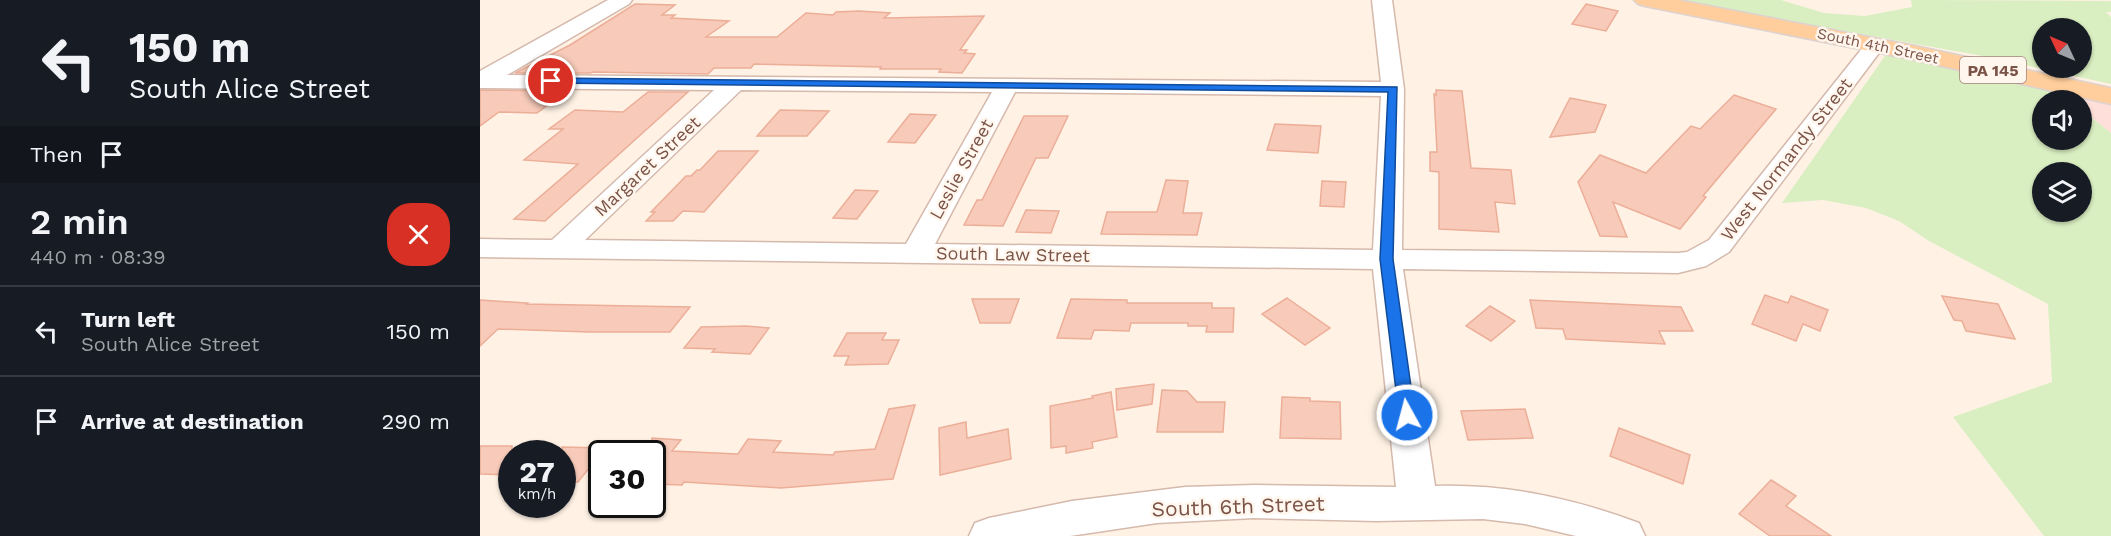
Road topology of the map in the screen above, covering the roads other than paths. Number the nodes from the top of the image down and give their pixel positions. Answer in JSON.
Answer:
{"nodes":[{"id":1,"x":622,"y":0,"type":"edge"},
{"id":2,"x":1382,"y":0,"type":"edge"},
{"id":3,"x":1629,"y":0,"type":"edge"},
{"id":4,"x":1645,"y":0,"type":"edge"},
{"id":5,"x":1700,"y":10,"type":"junction"},
{"id":6,"x":1875,"y":45,"type":"junction"},
{"id":7,"x":480,"y":81,"type":"edge"},
{"id":8,"x":735,"y":83,"type":"junction"},
{"id":9,"x":1007,"y":86,"type":"junction"},
{"id":10,"x":1394,"y":89,"type":"junction"},
{"id":11,"x":2111,"y":96,"type":"edge"},
{"id":12,"x":480,"y":248,"type":"edge"},
{"id":13,"x":560,"y":249,"type":"junction"},
{"id":14,"x":916,"y":253,"type":"junction"},
{"id":15,"x":1387,"y":259,"type":"junction"},
{"id":16,"x":1545,"y":263,"type":"joint"},
{"id":17,"x":1419,"y":504,"type":"junction"},
{"id":18,"x":989,"y":536,"type":"edge"},
{"id":19,"x":1625,"y":536,"type":"edge"}],
"edges":[{"from":1,"to":7,"type":"street"},
{"from":2,"to":10,"type":"street"},
{"from":3,"to":5,"type":"street"},
{"from":4,"to":5,"type":"main road","name":"South 4th Street","number":"PA 145"},
{"from":5,"to":6,"type":"main road","name":"South 4th Street","number":"PA 145"},
{"from":6,"to":11,"type":"main road","name":"South 4th Street","number":"PA 145"},
{"from":6,"to":16,"type":"street","name":"West Normandy Street"},
{"from":7,"to":8,"type":"street"},
{"from":8,"to":9,"type":"street"},
{"from":8,"to":13,"type":"street","name":"Margaret Street"},
{"from":9,"to":10,"type":"street"},
{"from":9,"to":14,"type":"street","name":"Leslie Street"},
{"from":10,"to":15,"type":"street"},
{"from":12,"to":13,"type":"street","name":"South Law Street"},
{"from":13,"to":14,"type":"street","name":"South Law Street"},
{"from":14,"to":15,"type":"street","name":"South Law Street"},
{"from":15,"to":16,"type":"street","name":"South Law Street"},
{"from":15,"to":17,"type":"street"},
{"from":17,"to":18,"type":"street","name":"South 6th Street"},
{"from":17,"to":19,"type":"street","name":"South 6th Street"}]}
